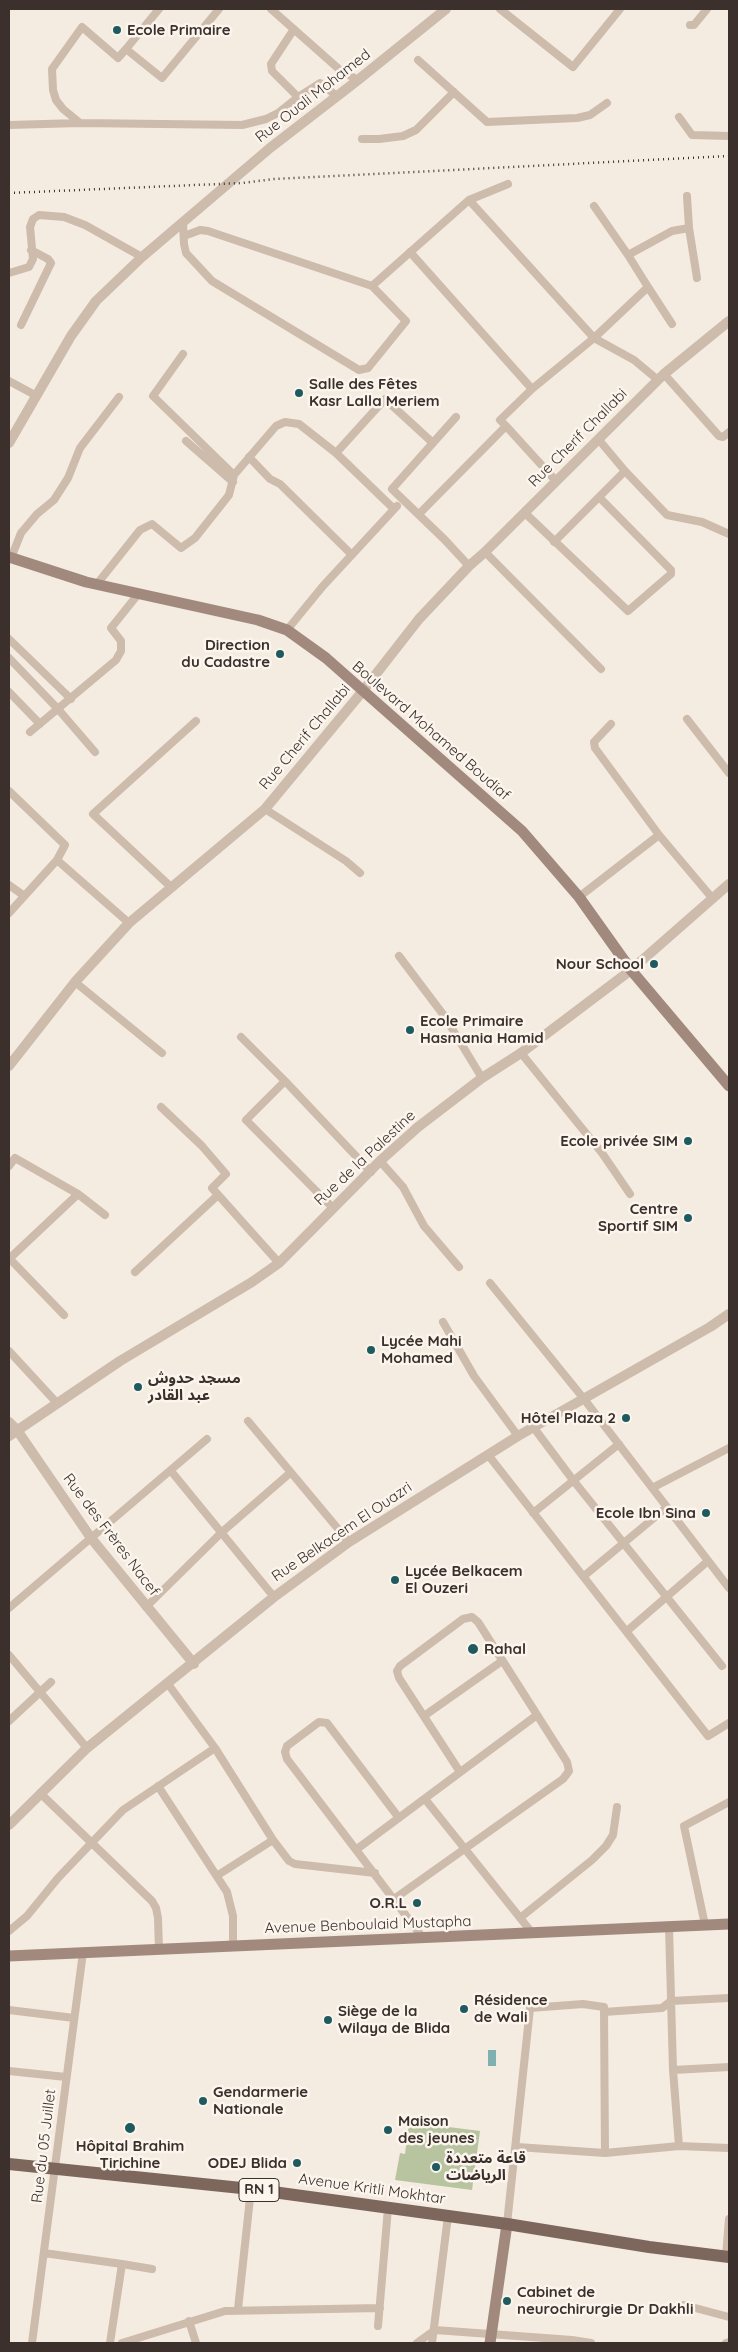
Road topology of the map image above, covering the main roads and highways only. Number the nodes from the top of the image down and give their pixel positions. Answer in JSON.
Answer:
{"nodes":[{"id":1,"x":10,"y":557,"type":"edge"},
{"id":2,"x":729,"y":1086,"type":"edge"},
{"id":3,"x":729,"y":1924,"type":"edge"},
{"id":4,"x":9,"y":1956,"type":"edge"},
{"id":5,"x":9,"y":2164,"type":"edge"},
{"id":6,"x":507,"y":2224,"type":"junction"},
{"id":7,"x":728,"y":2256,"type":"edge"},
{"id":8,"x":491,"y":2339,"type":"edge"}],
"edges":[{"from":1,"to":2,"type":"main road","name":"Boulevard Mohamed Boudiaf"},
{"from":3,"to":4,"type":"main road","name":"Avenue Benboulaid Mustapha"},
{"from":5,"to":6,"type":"main road","name":"Avenue Kritli Mokhtar","number":"RN 1"},
{"from":6,"to":7,"type":"main road","name":"Avenue Kritli Mokhtar","number":"RN 1"},
{"from":6,"to":8,"type":"main road"}]}
